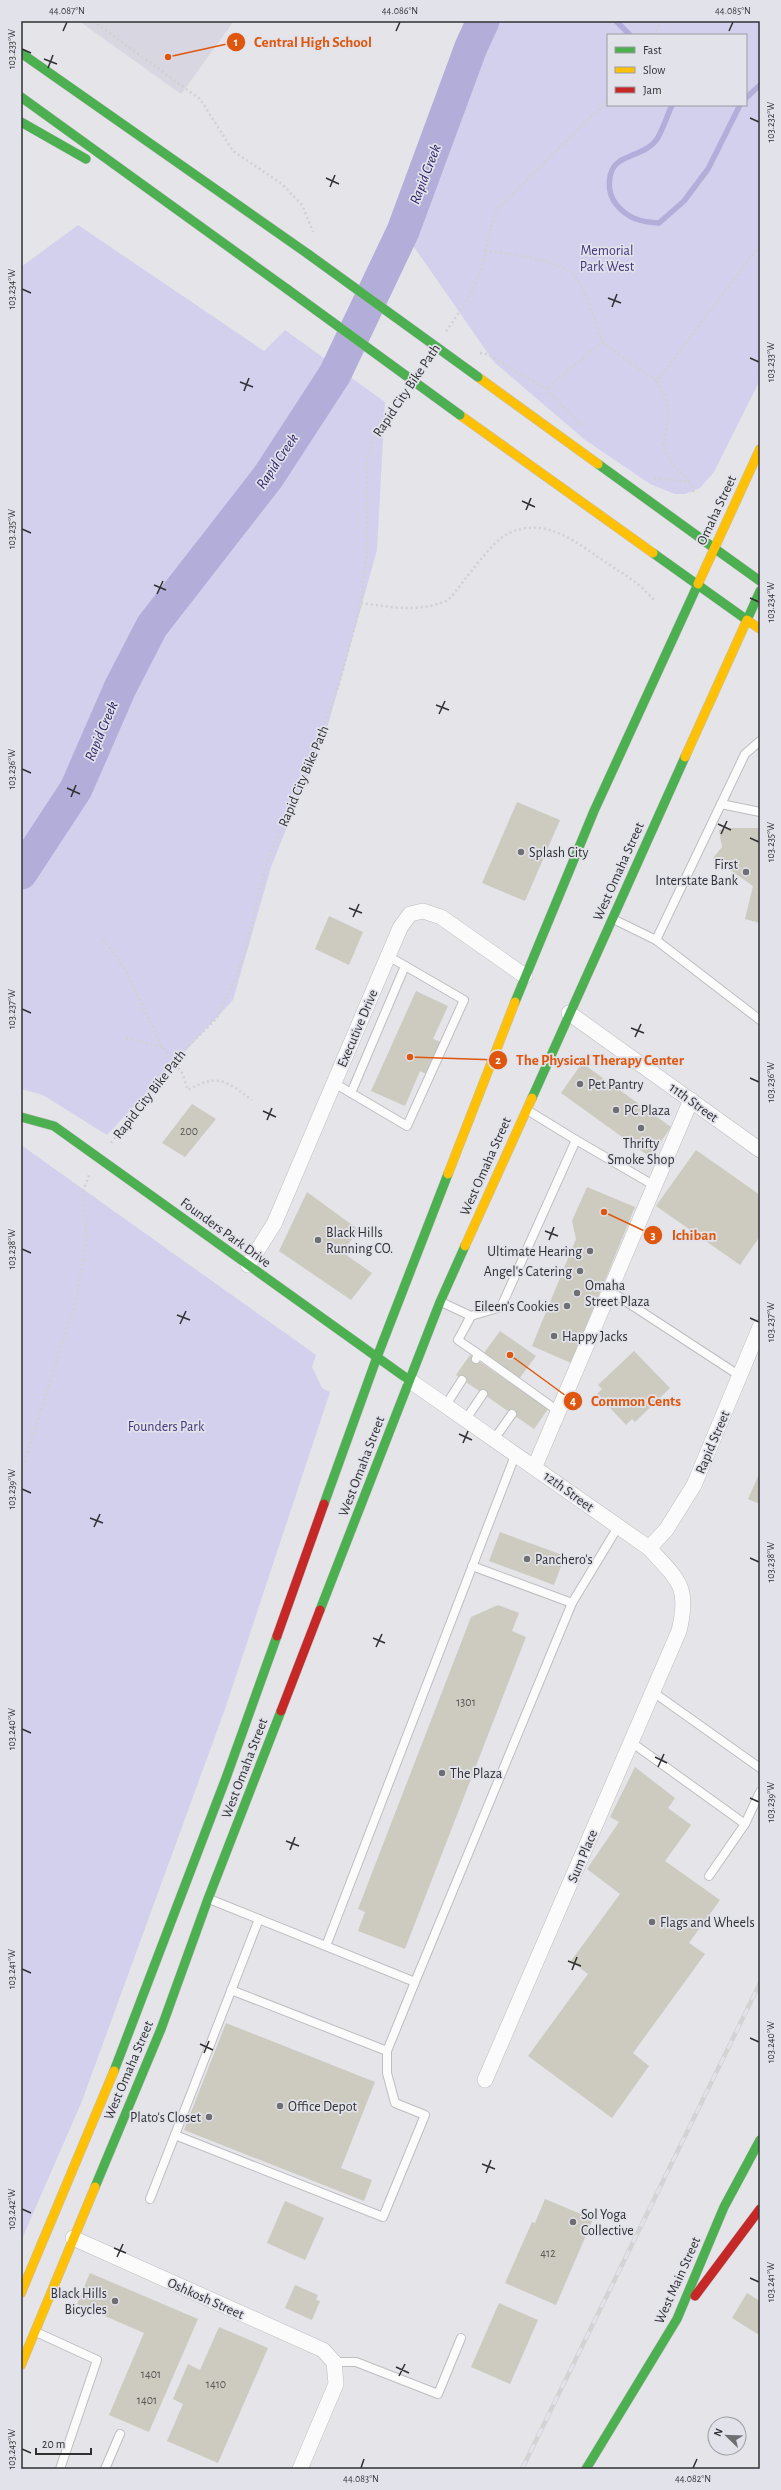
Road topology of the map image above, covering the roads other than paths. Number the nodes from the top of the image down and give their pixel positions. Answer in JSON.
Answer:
{"nodes":[{"id":1,"x":21,"y":53,"type":"edge"},
{"id":2,"x":21,"y":97,"type":"edge"},
{"id":3,"x":21,"y":122,"type":"edge"},
{"id":4,"x":184,"y":215,"type":"junction"},
{"id":5,"x":760,"y":449,"type":"edge"},
{"id":6,"x":714,"y":548,"type":"junction"},
{"id":7,"x":760,"y":581,"type":"edge"},
{"id":8,"x":698,"y":584,"type":"junction"},
{"id":9,"x":760,"y":591,"type":"edge"},
{"id":10,"x":747,"y":620,"type":"junction"},
{"id":11,"x":760,"y":630,"type":"edge"},
{"id":12,"x":760,"y":741,"type":"edge"},
{"id":13,"x":722,"y":804,"type":"junction"},
{"id":14,"x":760,"y":812,"type":"edge"},
{"id":15,"x":612,"y":918,"type":"junction"},
{"id":16,"x":656,"y":940,"type":"junction"},
{"id":17,"x":388,"y":956,"type":"junction"},
{"id":18,"x":405,"y":966,"type":"junction"},
{"id":19,"x":526,"y":976,"type":"junction"},
{"id":20,"x":569,"y":1013,"type":"junction"},
{"id":21,"x":760,"y":1020,"type":"edge"},
{"id":22,"x":334,"y":1083,"type":"junction"},
{"id":23,"x":351,"y":1093,"type":"junction"},
{"id":24,"x":691,"y":1100,"type":"junction"},
{"id":25,"x":526,"y":1109,"type":"junction"},
{"id":26,"x":21,"y":1117,"type":"edge"},
{"id":27,"x":576,"y":1140,"type":"junction"},
{"id":28,"x":760,"y":1150,"type":"edge"},
{"id":29,"x":655,"y":1186,"type":"junction"},
{"id":30,"x":248,"y":1265,"type":"junction"},
{"id":31,"x":610,"y":1291,"type":"junction"},
{"id":32,"x":440,"y":1302,"type":"junction"},
{"id":33,"x":471,"y":1316,"type":"junction"},
{"id":34,"x":760,"y":1327,"type":"edge"},
{"id":35,"x":376,"y":1357,"type":"junction"},
{"id":36,"x":740,"y":1376,"type":"junction"},
{"id":37,"x":410,"y":1380,"type":"junction"},
{"id":38,"x":462,"y":1380,"type":"dead end"},
{"id":39,"x":483,"y":1394,"type":"dead end"},
{"id":40,"x":446,"y":1404,"type":"junction"},
{"id":41,"x":558,"y":1411,"type":"junction"},
{"id":42,"x":512,"y":1414,"type":"dead end"},
{"id":43,"x":466,"y":1419,"type":"junction"},
{"id":44,"x":495,"y":1438,"type":"junction"},
{"id":45,"x":516,"y":1453,"type":"junction"},
{"id":46,"x":534,"y":1466,"type":"junction"},
{"id":47,"x":618,"y":1527,"type":"junction"},
{"id":48,"x":649,"y":1548,"type":"junction"},
{"id":49,"x":472,"y":1566,"type":"junction"},
{"id":50,"x":572,"y":1603,"type":"junction"},
{"id":51,"x":679,"y":1631,"type":"joint"},
{"id":52,"x":653,"y":1692,"type":"junction"},
{"id":53,"x":631,"y":1742,"type":"junction"},
{"id":54,"x":760,"y":1768,"type":"edge"},
{"id":55,"x":760,"y":1792,"type":"edge"},
{"id":56,"x":745,"y":1824,"type":"junction"},
{"id":57,"x":709,"y":1876,"type":"dead end"},
{"id":58,"x":208,"y":1899,"type":"junction"},
{"id":59,"x":259,"y":1919,"type":"junction"},
{"id":60,"x":326,"y":1946,"type":"junction"},
{"id":61,"x":415,"y":1982,"type":"junction"},
{"id":62,"x":231,"y":1990,"type":"junction"},
{"id":63,"x":387,"y":2051,"type":"junction"},
{"id":64,"x":485,"y":2080,"type":"dead end"},
{"id":65,"x":175,"y":2134,"type":"junction"},
{"id":66,"x":760,"y":2140,"type":"edge"},
{"id":67,"x":150,"y":2199,"type":"dead end"},
{"id":68,"x":760,"y":2209,"type":"edge"},
{"id":69,"x":73,"y":2238,"type":"junction"},
{"id":70,"x":21,"y":2293,"type":"edge"},
{"id":71,"x":677,"y":2319,"type":"junction"},
{"id":72,"x":35,"y":2332,"type":"junction"},
{"id":73,"x":462,"y":2338,"type":"dead end"},
{"id":74,"x":334,"y":2362,"type":"junction"},
{"id":75,"x":21,"y":2365,"type":"edge"},
{"id":76,"x":120,"y":2434,"type":"dead end"},
{"id":77,"x":60,"y":2469,"type":"edge"},
{"id":78,"x":105,"y":2469,"type":"edge"},
{"id":79,"x":300,"y":2469,"type":"edge"},
{"id":80,"x":586,"y":2469,"type":"edge"}],
"edges":[{"from":1,"to":6,"type":"main road","bridge":true},
{"from":2,"to":4,"type":"main road"},
{"from":3,"to":4,"type":"main road"},
{"from":4,"to":8,"type":"main road","bridge":true},
{"from":5,"to":6,"type":"main road","name":"Omaha Street"},
{"from":6,"to":7,"type":"main road"},
{"from":6,"to":8,"type":"main road","name":"Omaha Street"},
{"from":8,"to":10,"type":"main road"},
{"from":8,"to":19,"type":"main road","name":"West Omaha Street"},
{"from":9,"to":10,"type":"main road","name":"West Omaha Street"},
{"from":10,"to":11,"type":"main road"},
{"from":10,"to":15,"type":"main road","name":"West Omaha Street"},
{"from":12,"to":13,"type":"lane"},
{"from":13,"to":14,"type":"lane"},
{"from":13,"to":16,"type":"lane"},
{"from":15,"to":16,"type":"lane"},
{"from":15,"to":20,"type":"main road","name":"West Omaha Street"},
{"from":16,"to":21,"type":"lane"},
{"from":17,"to":18,"type":"lane"},
{"from":17,"to":19,"type":"street","name":"Executive Drive"},
{"from":17,"to":22,"type":"street","name":"Executive Drive"},
{"from":18,"to":23,"type":"lane"},
{"from":18,"to":23,"type":"lane"},
{"from":19,"to":35,"type":"main road","name":"West Omaha Street"},
{"from":20,"to":24,"type":"street","name":"11th Street"},
{"from":20,"to":25,"type":"main road","name":"West Omaha Street"},
{"from":22,"to":23,"type":"lane"},
{"from":22,"to":30,"type":"street","name":"Executive Drive"},
{"from":24,"to":28,"type":"street","name":"11th Street"},
{"from":24,"to":29,"type":"street"},
{"from":25,"to":27,"type":"lane"},
{"from":25,"to":32,"type":"main road","name":"West Omaha Street"},
{"from":26,"to":30,"type":"main road","name":"Founders Park Drive"},
{"from":27,"to":29,"type":"lane"},
{"from":27,"to":33,"type":"lane"},
{"from":29,"to":31,"type":"street"},
{"from":30,"to":35,"type":"main road","name":"Founders Park Drive"},
{"from":31,"to":36,"type":"lane"},
{"from":31,"to":41,"type":"street"},
{"from":32,"to":33,"type":"lane"},
{"from":32,"to":37,"type":"main road","name":"West Omaha Street"},
{"from":33,"to":41,"type":"lane"},
{"from":34,"to":36,"type":"street","name":"Rapid Street"},
{"from":35,"to":37,"type":"main road","name":"Founders Park Drive"},
{"from":35,"to":70,"type":"main road","name":"West Omaha Street"},
{"from":36,"to":48,"type":"street","name":"Rapid Street"},
{"from":37,"to":40,"type":"street","name":"12th Street"},
{"from":37,"to":58,"type":"main road","name":"West Omaha Street"},
{"from":38,"to":40,"type":"lane"},
{"from":39,"to":43,"type":"lane"},
{"from":40,"to":43,"type":"street","name":"12th Street"},
{"from":41,"to":46,"type":"street"},
{"from":42,"to":44,"type":"lane"},
{"from":43,"to":44,"type":"street","name":"12th Street"},
{"from":44,"to":45,"type":"street","name":"12th Street"},
{"from":45,"to":46,"type":"street","name":"12th Street"},
{"from":45,"to":49,"type":"lane"},
{"from":46,"to":47,"type":"street","name":"12th Street"},
{"from":47,"to":48,"type":"street","name":"12th Street"},
{"from":47,"to":50,"type":"lane"},
{"from":48,"to":51,"type":"street","name":"12th Street"},
{"from":49,"to":50,"type":"lane"},
{"from":49,"to":60,"type":"lane"},
{"from":50,"to":61,"type":"lane"},
{"from":51,"to":52,"type":"street","name":"Sum Place"},
{"from":52,"to":53,"type":"street","name":"Sum Place"},
{"from":52,"to":54,"type":"lane"},
{"from":53,"to":56,"type":"lane"},
{"from":53,"to":64,"type":"street","name":"Sum Place"},
{"from":55,"to":56,"type":"lane"},
{"from":56,"to":57,"type":"lane"},
{"from":58,"to":59,"type":"lane"},
{"from":58,"to":69,"type":"main road","name":"West Omaha Street"},
{"from":59,"to":60,"type":"lane"},
{"from":59,"to":62,"type":"lane"},
{"from":60,"to":61,"type":"lane"},
{"from":61,"to":63,"type":"lane"},
{"from":62,"to":63,"type":"lane"},
{"from":62,"to":65,"type":"lane"},
{"from":63,"to":65,"type":"lane"},
{"from":65,"to":67,"type":"lane"},
{"from":66,"to":71,"type":"main road","name":"West Main Street"},
{"from":68,"to":71,"type":"main road"},
{"from":69,"to":72,"type":"main road","name":"West Omaha Street"},
{"from":69,"to":74,"type":"street","name":"Oshkosh Street"},
{"from":71,"to":80,"type":"main road","name":"West Main Street"},
{"from":72,"to":75,"type":"main road","name":"West Omaha Street"},
{"from":72,"to":77,"type":"lane"},
{"from":73,"to":74,"type":"lane"},
{"from":74,"to":79,"type":"street"},
{"from":76,"to":78,"type":"lane"}]}
